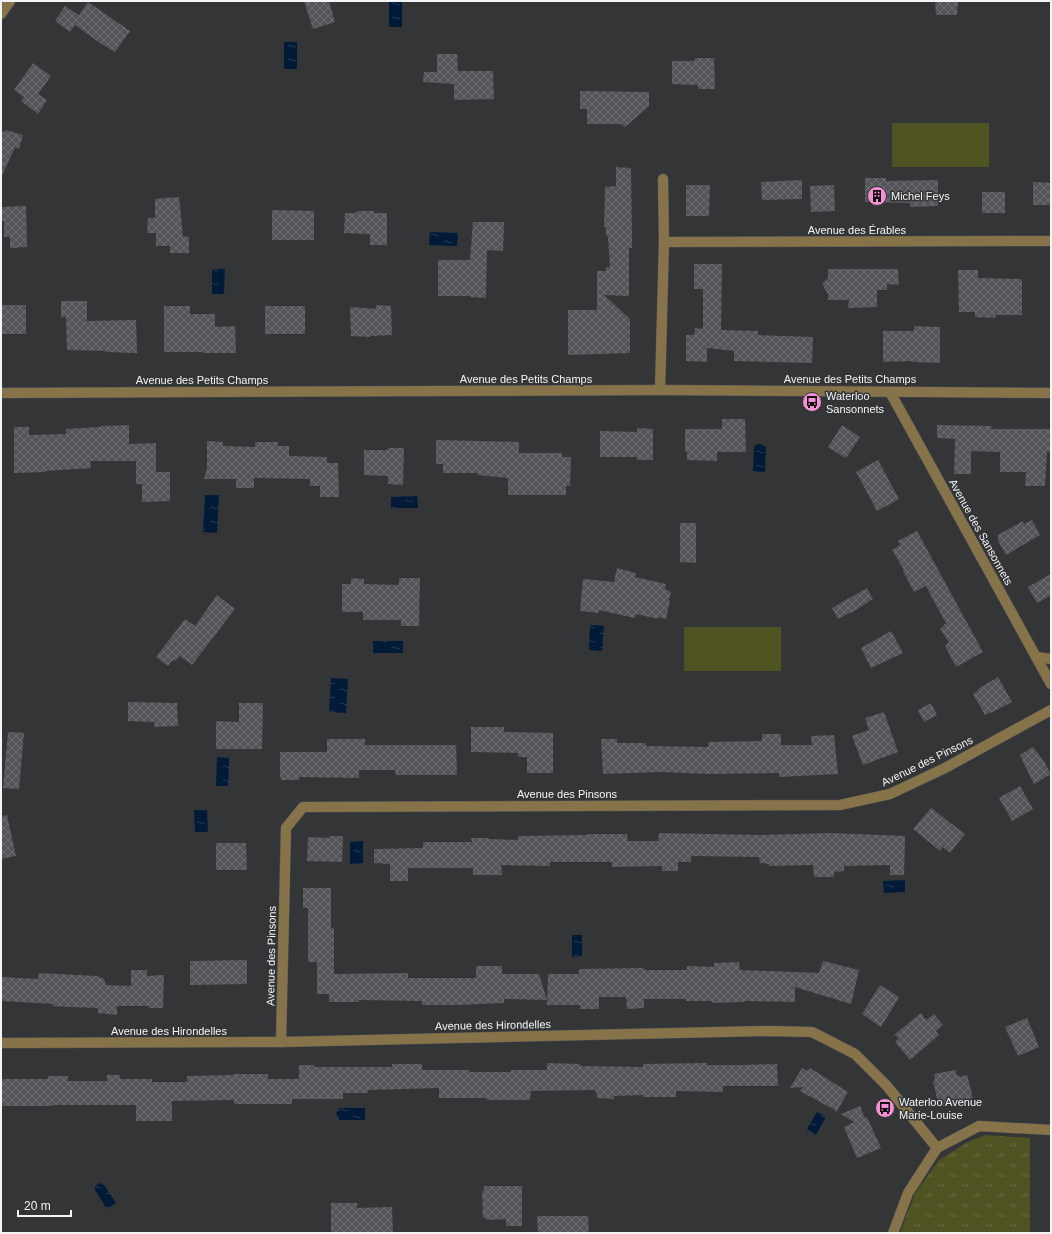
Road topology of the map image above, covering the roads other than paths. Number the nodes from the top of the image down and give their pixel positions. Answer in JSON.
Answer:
{"nodes":[{"id":1,"x":10,"y":1,"type":"edge"},
{"id":2,"x":1,"y":14,"type":"edge"},
{"id":3,"x":663,"y":179,"type":"dead end"},
{"id":4,"x":1051,"y":241,"type":"edge"},
{"id":5,"x":664,"y":242,"type":"junction"},
{"id":6,"x":660,"y":390,"type":"junction"},
{"id":7,"x":890,"y":392,"type":"junction"},
{"id":8,"x":1,"y":393,"type":"edge"},
{"id":9,"x":1051,"y":393,"type":"edge"},
{"id":10,"x":1036,"y":657,"type":"junction"},
{"id":11,"x":1051,"y":659,"type":"edge"},
{"id":12,"x":1051,"y":684,"type":"edge"},
{"id":13,"x":1051,"y":710,"type":"edge"},
{"id":14,"x":281,"y":1042,"type":"junction"},
{"id":15,"x":1,"y":1043,"type":"edge"},
{"id":16,"x":1051,"y":1130,"type":"edge"},
{"id":17,"x":937,"y":1148,"type":"junction"},
{"id":18,"x":893,"y":1233,"type":"edge"}],
"edges":[{"from":1,"to":2,"type":"street"},
{"from":3,"to":5,"type":"street"},
{"from":4,"to":5,"type":"street","name":"Avenue des Érables"},
{"from":5,"to":6,"type":"street"},
{"from":6,"to":7,"type":"street","name":"Avenue des Petits Champs"},
{"from":6,"to":8,"type":"street","name":"Avenue des Petits Champs"},
{"from":7,"to":9,"type":"street","name":"Avenue des Petits Champs"},
{"from":7,"to":10,"type":"street","name":"Avenue des Sansonnets"},
{"from":10,"to":11,"type":"street"},
{"from":10,"to":12,"type":"street","name":"Avenue des Sansonnets"},
{"from":13,"to":14,"type":"street","name":"Avenue des Pinsons"},
{"from":14,"to":15,"type":"street","name":"Avenue des Hirondelles"},
{"from":14,"to":17,"type":"street","name":"Avenue des Hirondelles"},
{"from":16,"to":17,"type":"street"},
{"from":17,"to":18,"type":"street"}]}
